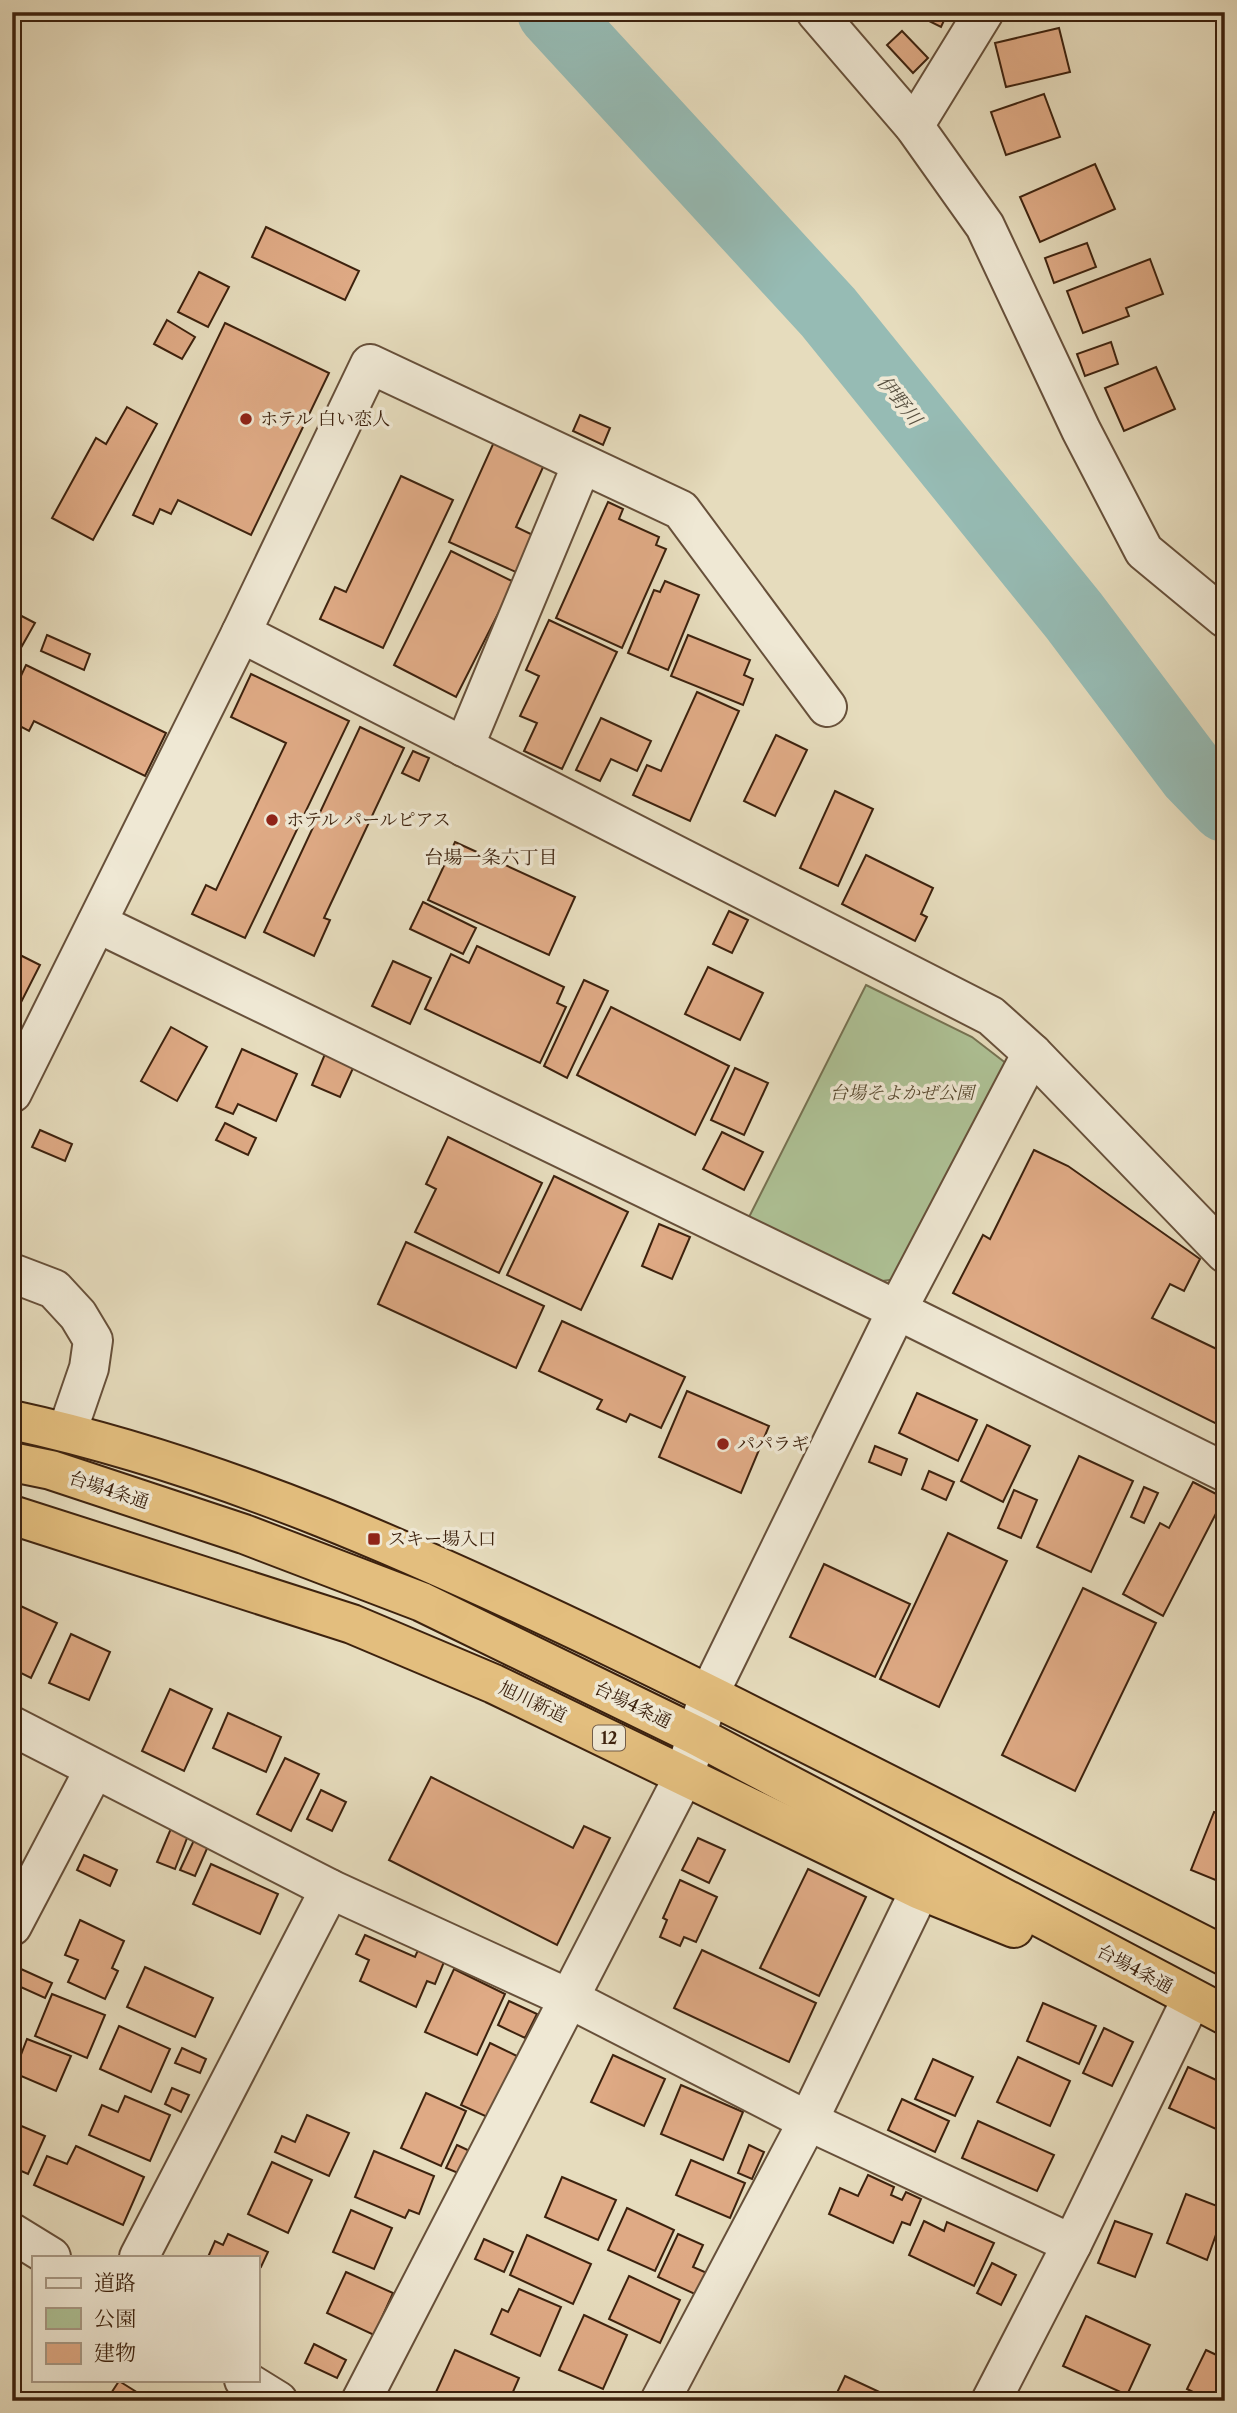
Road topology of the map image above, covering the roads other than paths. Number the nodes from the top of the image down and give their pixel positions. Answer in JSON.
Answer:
{"nodes":[{"id":1,"x":816,"y":12,"type":"edge"},
{"id":2,"x":984,"y":12,"type":"edge"},
{"id":3,"x":914,"y":126,"type":"junction"},
{"id":4,"x":582,"y":464,"type":"junction"},
{"id":5,"x":1225,"y":618,"type":"edge"},
{"id":6,"x":241,"y":633,"type":"junction"},
{"id":7,"x":827,"y":707,"type":"dead end"},
{"id":8,"x":464,"y":747,"type":"junction"},
{"id":9,"x":97,"y":923,"type":"junction"},
{"id":10,"x":1032,"y":1053,"type":"junction"},
{"id":11,"x":12,"y":1093,"type":"edge"},
{"id":12,"x":1225,"y":1253,"type":"edge"},
{"id":13,"x":12,"y":1273,"type":"edge"},
{"id":14,"x":897,"y":1310,"type":"junction"},
{"id":15,"x":12,"y":1406,"type":"edge"},
{"id":16,"x":12,"y":1420,"type":"edge"},
{"id":17,"x":68,"y":1432,"type":"junction"},
{"id":18,"x":12,"y":1462,"type":"edge"},
{"id":19,"x":51,"y":1471,"type":"junction"},
{"id":20,"x":1225,"y":1472,"type":"edge"},
{"id":21,"x":15,"y":1516,"type":"edge"},
{"id":22,"x":709,"y":1694,"type":"junction"},
{"id":23,"x":12,"y":1726,"type":"edge"},
{"id":24,"x":695,"y":1735,"type":"junction"},
{"id":25,"x":94,"y":1770,"type":"junction"},
{"id":26,"x":685,"y":1774,"type":"junction"},
{"id":27,"x":330,"y":1889,"type":"junction"},
{"id":28,"x":919,"y":1890,"type":"junction"},
{"id":29,"x":12,"y":1926,"type":"edge"},
{"id":30,"x":1225,"y":1956,"type":"edge"},
{"id":31,"x":570,"y":1999,"type":"junction"},
{"id":32,"x":1208,"y":2007,"type":"edge"},
{"id":33,"x":808,"y":2120,"type":"junction"},
{"id":34,"x":12,"y":2233,"type":"edge"},
{"id":35,"x":1072,"y":2244,"type":"junction"},
{"id":36,"x":49,"y":2256,"type":"edge"},
{"id":37,"x":140,"y":2256,"type":"edge"},
{"id":38,"x":247,"y":2382,"type":"edge"},
{"id":39,"x":278,"y":2401,"type":"edge"},
{"id":40,"x":361,"y":2401,"type":"edge"},
{"id":41,"x":660,"y":2401,"type":"edge"},
{"id":42,"x":992,"y":2401,"type":"edge"}],
"edges":[{"from":1,"to":3,"type":"street"},
{"from":2,"to":3,"type":"street"},
{"from":3,"to":5,"type":"street"},
{"from":4,"to":6,"type":"street"},
{"from":4,"to":7,"type":"street"},
{"from":4,"to":8,"type":"street"},
{"from":6,"to":8,"type":"street"},
{"from":6,"to":9,"type":"street"},
{"from":8,"to":10,"type":"street"},
{"from":9,"to":11,"type":"street"},
{"from":9,"to":14,"type":"street"},
{"from":10,"to":12,"type":"street"},
{"from":10,"to":14,"type":"street"},
{"from":13,"to":17,"type":"street"},
{"from":14,"to":20,"type":"street"},
{"from":14,"to":22,"type":"street"},
{"from":15,"to":17,"type":"highway"},
{"from":16,"to":17,"type":"highway"},
{"from":17,"to":19,"type":"highway"},
{"from":17,"to":22,"type":"highway"},
{"from":18,"to":19,"type":"highway","name":"台場4条通","number":"12"},
{"from":19,"to":21,"type":"highway"},
{"from":19,"to":24,"type":"highway","name":"台場4条通","number":"12"},
{"from":21,"to":26,"type":"highway","name":"旭川新道","number":"12"},
{"from":22,"to":24,"type":"street"},
{"from":22,"to":30,"type":"highway"},
{"from":23,"to":25,"type":"street"},
{"from":24,"to":26,"type":"street"},
{"from":24,"to":32,"type":"highway","name":"台場4条通","number":"12"},
{"from":25,"to":27,"type":"street"},
{"from":25,"to":29,"type":"street"},
{"from":26,"to":28,"type":"highway","name":"旭川新道","number":"12"},
{"from":26,"to":31,"type":"street"},
{"from":27,"to":31,"type":"street"},
{"from":27,"to":37,"type":"street"},
{"from":28,"to":32,"type":"highway","name":"旭川新道","number":"12"},
{"from":28,"to":33,"type":"street"},
{"from":31,"to":33,"type":"street"},
{"from":31,"to":40,"type":"street"},
{"from":32,"to":35,"type":"street"},
{"from":33,"to":35,"type":"street"},
{"from":33,"to":41,"type":"street"},
{"from":34,"to":36,"type":"street"},
{"from":35,"to":42,"type":"street"},
{"from":38,"to":39,"type":"street"}]}
